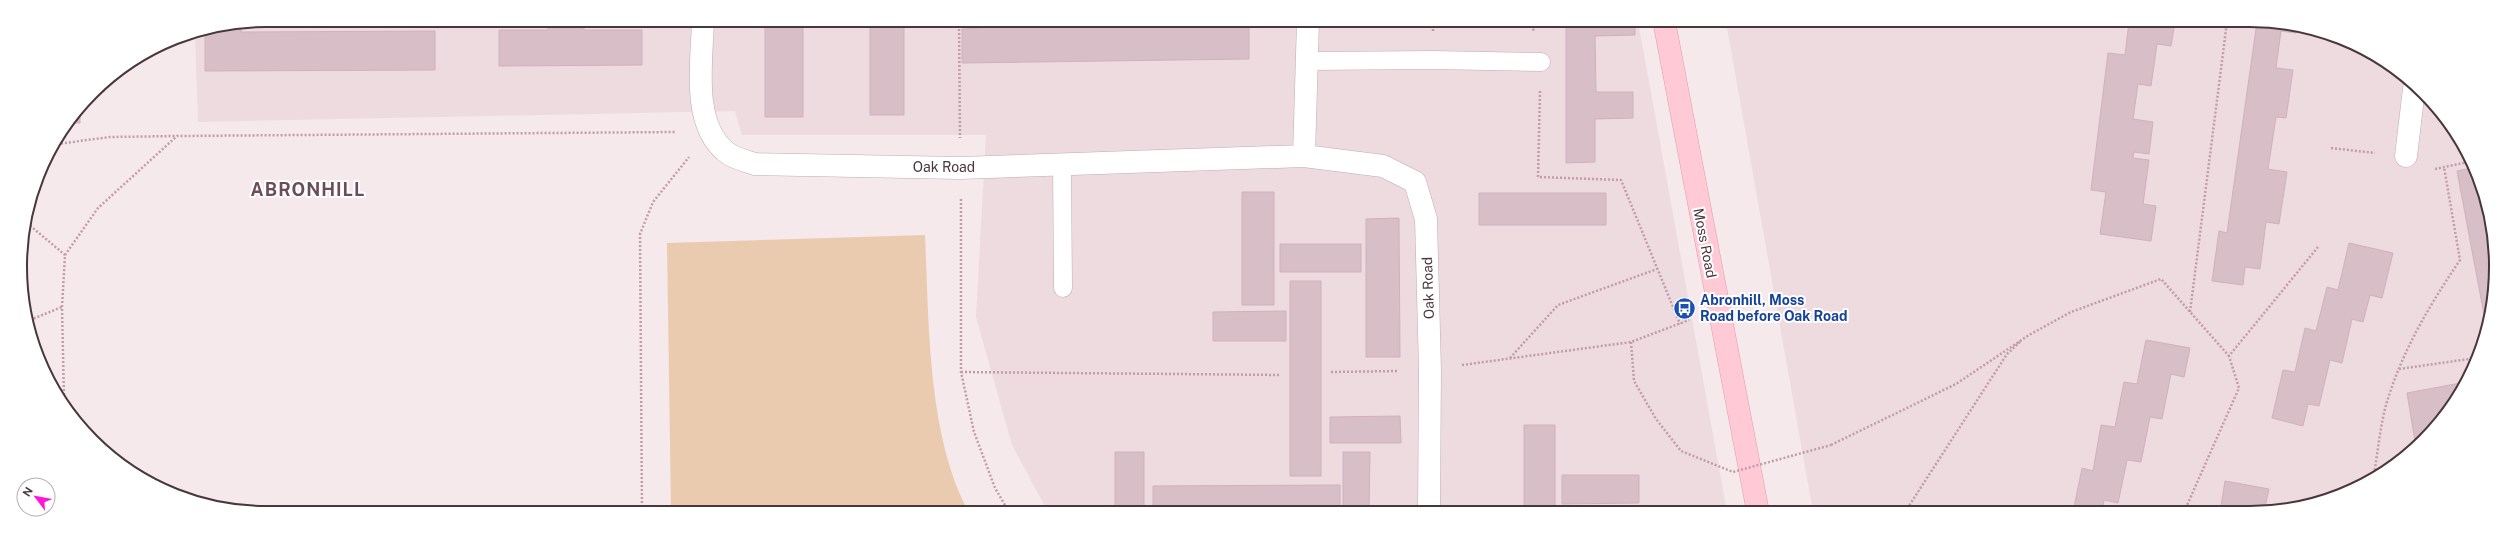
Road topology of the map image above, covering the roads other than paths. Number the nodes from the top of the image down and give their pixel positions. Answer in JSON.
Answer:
{"nodes":[{"id":1,"x":703,"y":27,"type":"edge"},
{"id":2,"x":1308,"y":27,"type":"edge"},
{"id":3,"x":1665,"y":27,"type":"edge"},
{"id":4,"x":1308,"y":61,"type":"junction"},
{"id":5,"x":1541,"y":62,"type":"road end"},
{"id":6,"x":2414,"y":92,"type":"edge"},
{"id":7,"x":1304,"y":156,"type":"junction"},
{"id":8,"x":2406,"y":156,"type":"road end"},
{"id":9,"x":1062,"y":163,"type":"junction"},
{"id":10,"x":1063,"y":288,"type":"dead end"},
{"id":11,"x":1429,"y":506,"type":"edge"},
{"id":12,"x":1757,"y":506,"type":"edge"}],
"edges":[{"from":1,"to":9,"type":"street","name":"Oak Road"},
{"from":2,"to":4,"type":"street"},
{"from":3,"to":12,"type":"street","name":"Moss Road"},
{"from":4,"to":5,"type":"lane"},
{"from":4,"to":7,"type":"street"},
{"from":6,"to":8,"type":"street"},
{"from":7,"to":9,"type":"street","name":"Oak Road"},
{"from":7,"to":11,"type":"street","name":"Oak Road"},
{"from":9,"to":10,"type":"lane"}]}
